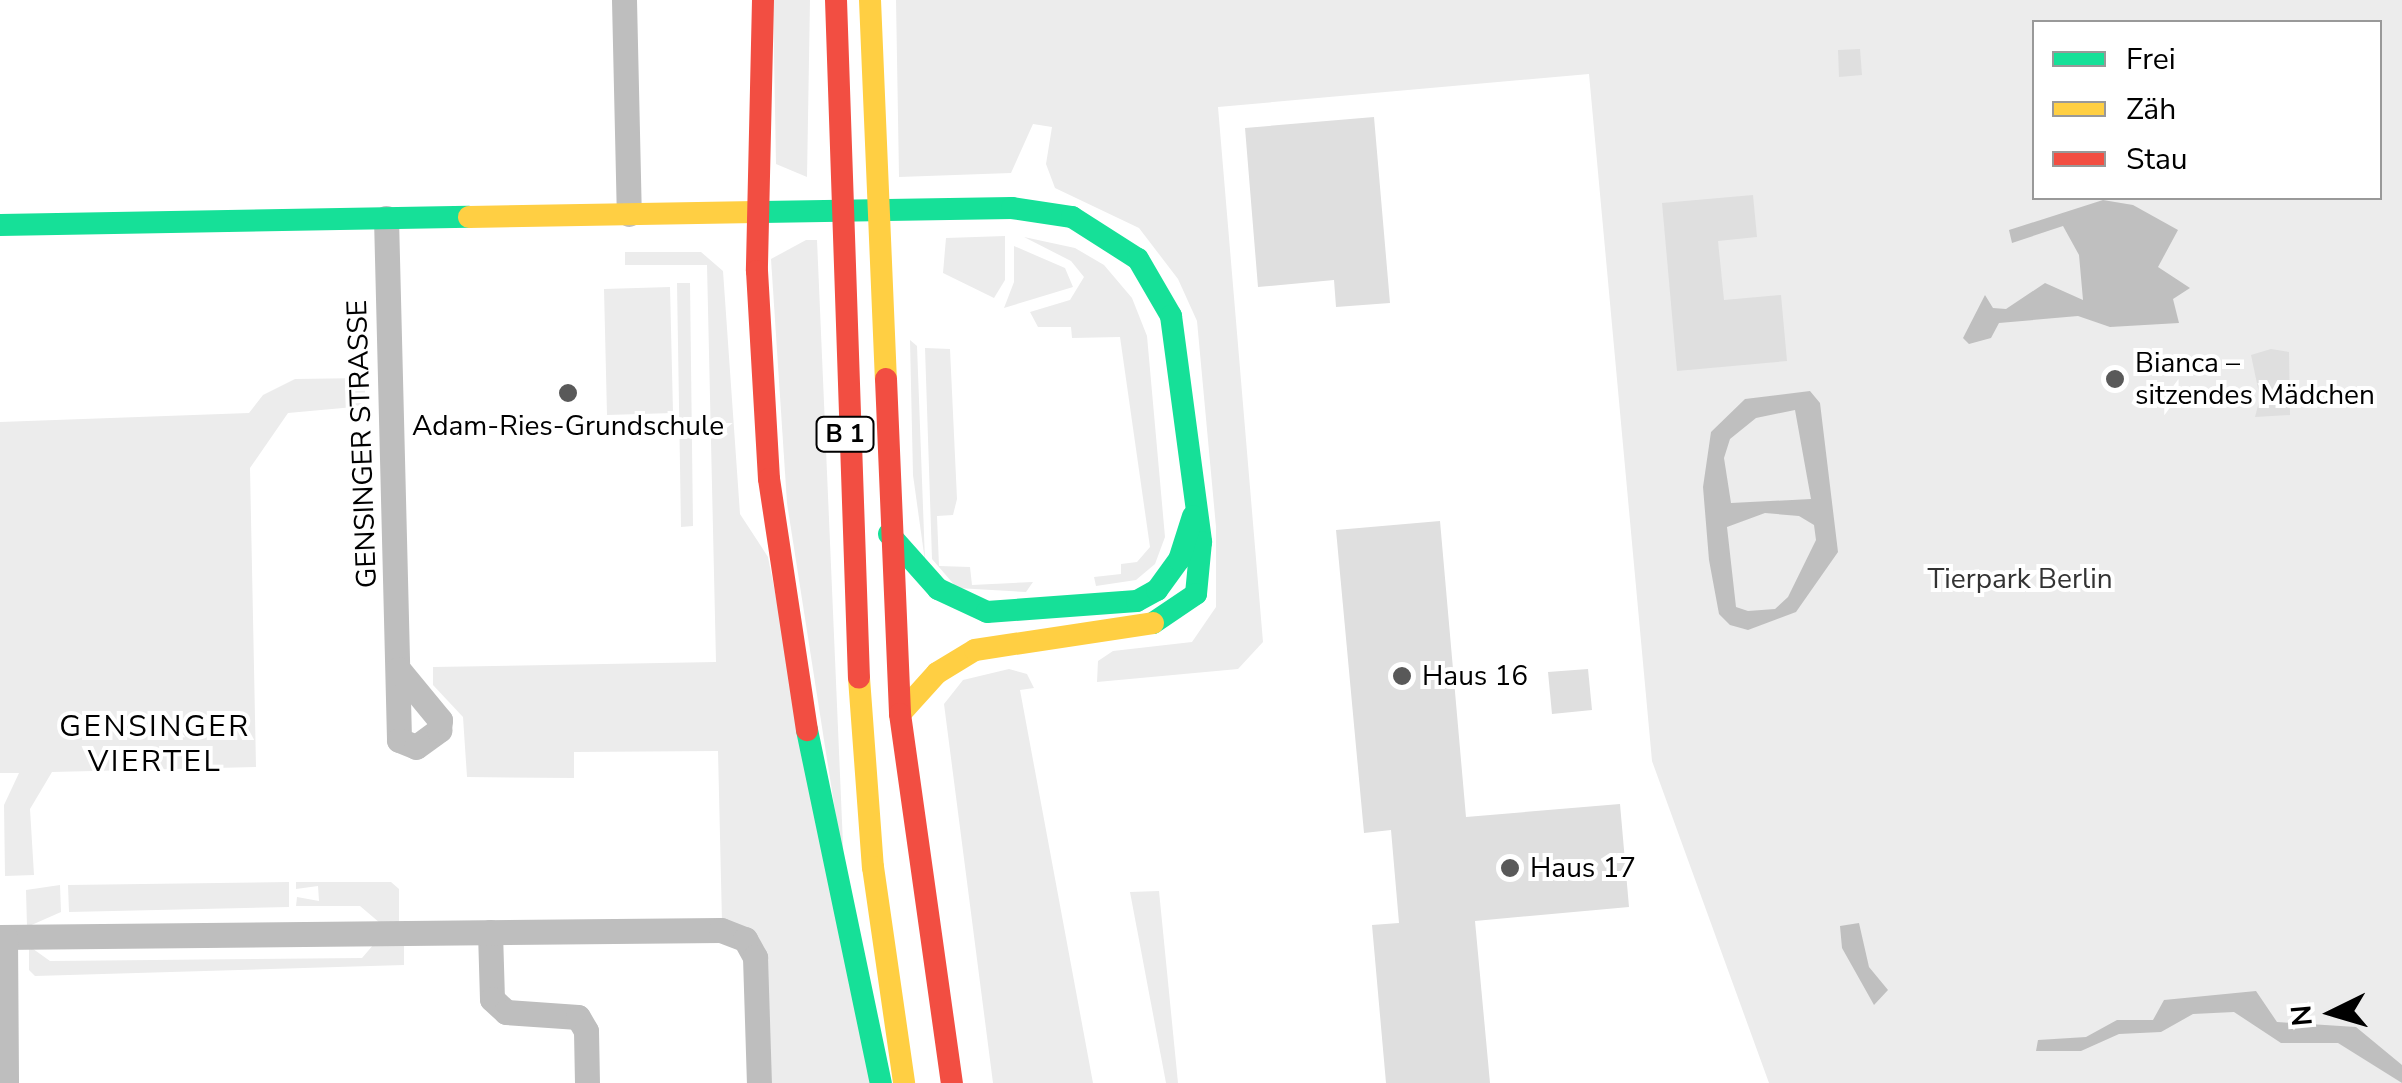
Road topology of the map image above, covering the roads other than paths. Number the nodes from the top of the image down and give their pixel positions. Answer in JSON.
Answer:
{"nodes":[{"id":1,"x":624,"y":0,"type":"edge"},
{"id":2,"x":764,"y":0,"type":"edge"},
{"id":3,"x":836,"y":0,"type":"edge"},
{"id":4,"x":870,"y":0,"type":"edge"},
{"id":5,"x":756,"y":212,"type":"junction"},
{"id":6,"x":628,"y":214,"type":"junction"},
{"id":7,"x":386,"y":218,"type":"junction"},
{"id":8,"x":0,"y":226,"type":"edge"},
{"id":9,"x":1194,"y":513,"type":"junction"},
{"id":10,"x":889,"y":534,"type":"junction"},
{"id":11,"x":398,"y":668,"type":"dead end"},
{"id":12,"x":900,"y":714,"type":"junction"},
{"id":13,"x":490,"y":932,"type":"junction"},
{"id":14,"x":2,"y":937,"type":"edge"},
{"id":15,"x":6,"y":1083,"type":"edge"},
{"id":16,"x":588,"y":1083,"type":"edge"},
{"id":17,"x":759,"y":1083,"type":"edge"},
{"id":18,"x":881,"y":1083,"type":"edge"},
{"id":19,"x":904,"y":1083,"type":"edge"},
{"id":20,"x":952,"y":1083,"type":"edge"}],
"edges":[{"from":1,"to":6,"type":"street"},
{"from":2,"to":5,"type":"main road"},
{"from":3,"to":19,"type":"main road","number":"B 1"},
{"from":4,"to":10,"type":"main road","number":"B 1"},
{"from":5,"to":6,"type":"main road"},
{"from":5,"to":9,"type":"main road"},
{"from":5,"to":18,"type":"main road"},
{"from":6,"to":7,"type":"main road"},
{"from":7,"to":8,"type":"main road"},
{"from":7,"to":11,"type":"street","name":"GENSINGER STRASSE"},
{"from":9,"to":10,"type":"main road"},
{"from":9,"to":12,"type":"main road"},
{"from":10,"to":12,"type":"main road","number":"B 1"},
{"from":12,"to":20,"type":"main road","number":"B 1"},
{"from":13,"to":14,"type":"street"},
{"from":13,"to":16,"type":"street"},
{"from":13,"to":17,"type":"street"},
{"from":14,"to":15,"type":"street"}]}
